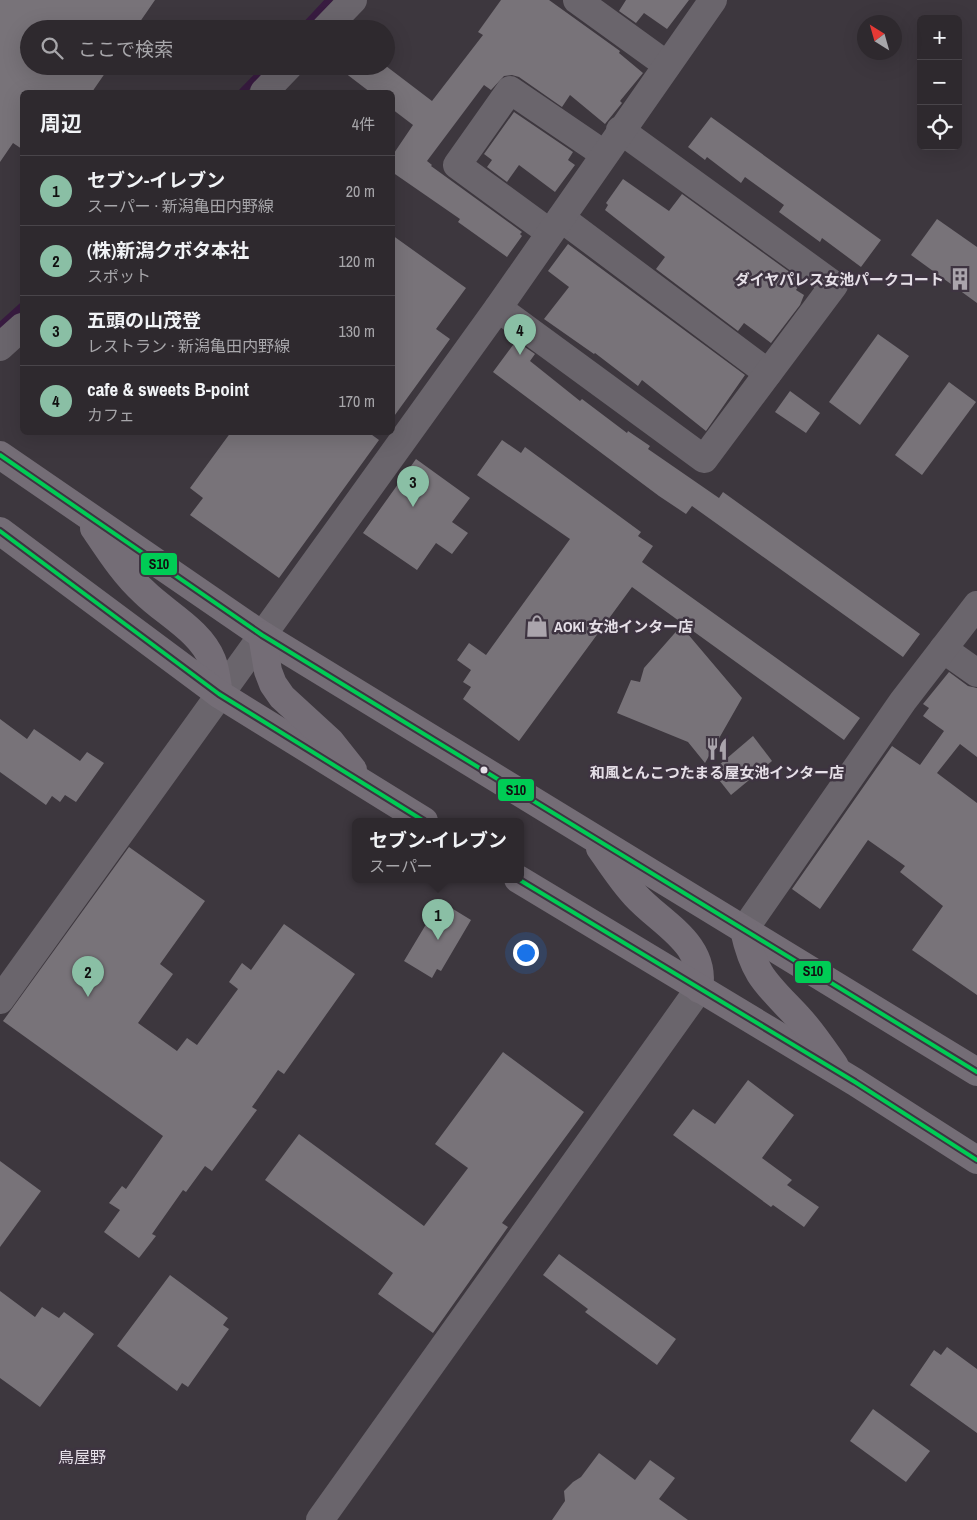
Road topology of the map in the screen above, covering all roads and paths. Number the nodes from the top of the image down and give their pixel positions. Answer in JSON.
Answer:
{"nodes":[{"id":1,"x":353,"y":0,"type":"edge"},
{"id":2,"x":578,"y":0,"type":"edge"},
{"id":3,"x":712,"y":0,"type":"edge"},
{"id":4,"x":334,"y":20,"type":"edge"},
{"id":5,"x":667,"y":65,"type":"junction"},
{"id":6,"x":280,"y":75,"type":"edge"},
{"id":7,"x":266,"y":90,"type":"edge"},
{"id":8,"x":620,"y":130,"type":"junction"},
{"id":9,"x":604,"y":154,"type":"junction"},
{"id":10,"x":555,"y":225,"type":"junction"},
{"id":11,"x":498,"y":308,"type":"junction"},
{"id":12,"x":20,"y":329,"type":"edge"},
{"id":13,"x":0,"y":347,"type":"edge"},
{"id":14,"x":768,"y":374,"type":"junction"},
{"id":15,"x":0,"y":455,"type":"edge"},
{"id":16,"x":81,"y":511,"type":"junction"},
{"id":17,"x":0,"y":531,"type":"edge"},
{"id":18,"x":977,"y":605,"type":"edge"},
{"id":19,"x":262,"y":635,"type":"junction"},
{"id":20,"x":943,"y":649,"type":"junction"},
{"id":21,"x":977,"y":673,"type":"edge"},
{"id":22,"x":219,"y":694,"type":"junction"},
{"id":23,"x":365,"y":785,"type":"junction"},
{"id":24,"x":419,"y":818,"type":"edge"},
{"id":25,"x":592,"y":837,"type":"junction"},
{"id":26,"x":524,"y":883,"type":"edge"},
{"id":27,"x":744,"y":930,"type":"junction"},
{"id":28,"x":699,"y":989,"type":"junction"},
{"id":29,"x":0,"y":1000,"type":"edge"},
{"id":30,"x":977,"y":1072,"type":"edge"},
{"id":31,"x":840,"y":1073,"type":"junction"},
{"id":32,"x":977,"y":1160,"type":"edge"},
{"id":33,"x":320,"y":1520,"type":"edge"}],
"edges":[{"from":1,"to":4,"type":"street"},
{"from":2,"to":5,"type":"street"},
{"from":3,"to":5,"type":"street"},
{"from":5,"to":8,"type":"street"},
{"from":6,"to":7,"type":"street"},
{"from":8,"to":9,"type":"street"},
{"from":8,"to":14,"type":"street"},
{"from":9,"to":10,"type":"street"},
{"from":9,"to":10,"type":"street"},
{"from":10,"to":11,"type":"street"},
{"from":10,"to":14,"type":"street"},
{"from":11,"to":14,"type":"street"},
{"from":11,"to":19,"type":"street"},
{"from":12,"to":13,"type":"street"},
{"from":15,"to":16,"type":"main road"},
{"from":16,"to":19,"type":"main road"},
{"from":16,"to":22,"type":"main road"},
{"from":17,"to":22,"type":"main road"},
{"from":18,"to":20,"type":"street"},
{"from":19,"to":22,"type":"street"},
{"from":19,"to":23,"type":"main road"},
{"from":19,"to":25,"type":"main road"},
{"from":20,"to":21,"type":"street"},
{"from":20,"to":27,"type":"street"},
{"from":22,"to":23,"type":"main road"},
{"from":22,"to":29,"type":"street"},
{"from":23,"to":24,"type":"main road"},
{"from":25,"to":27,"type":"main road"},
{"from":25,"to":28,"type":"main road"},
{"from":26,"to":28,"type":"main road"},
{"from":27,"to":30,"type":"main road"},
{"from":27,"to":31,"type":"main road"},
{"from":28,"to":31,"type":"main road"},
{"from":28,"to":33,"type":"street"},
{"from":31,"to":32,"type":"main road"}]}
